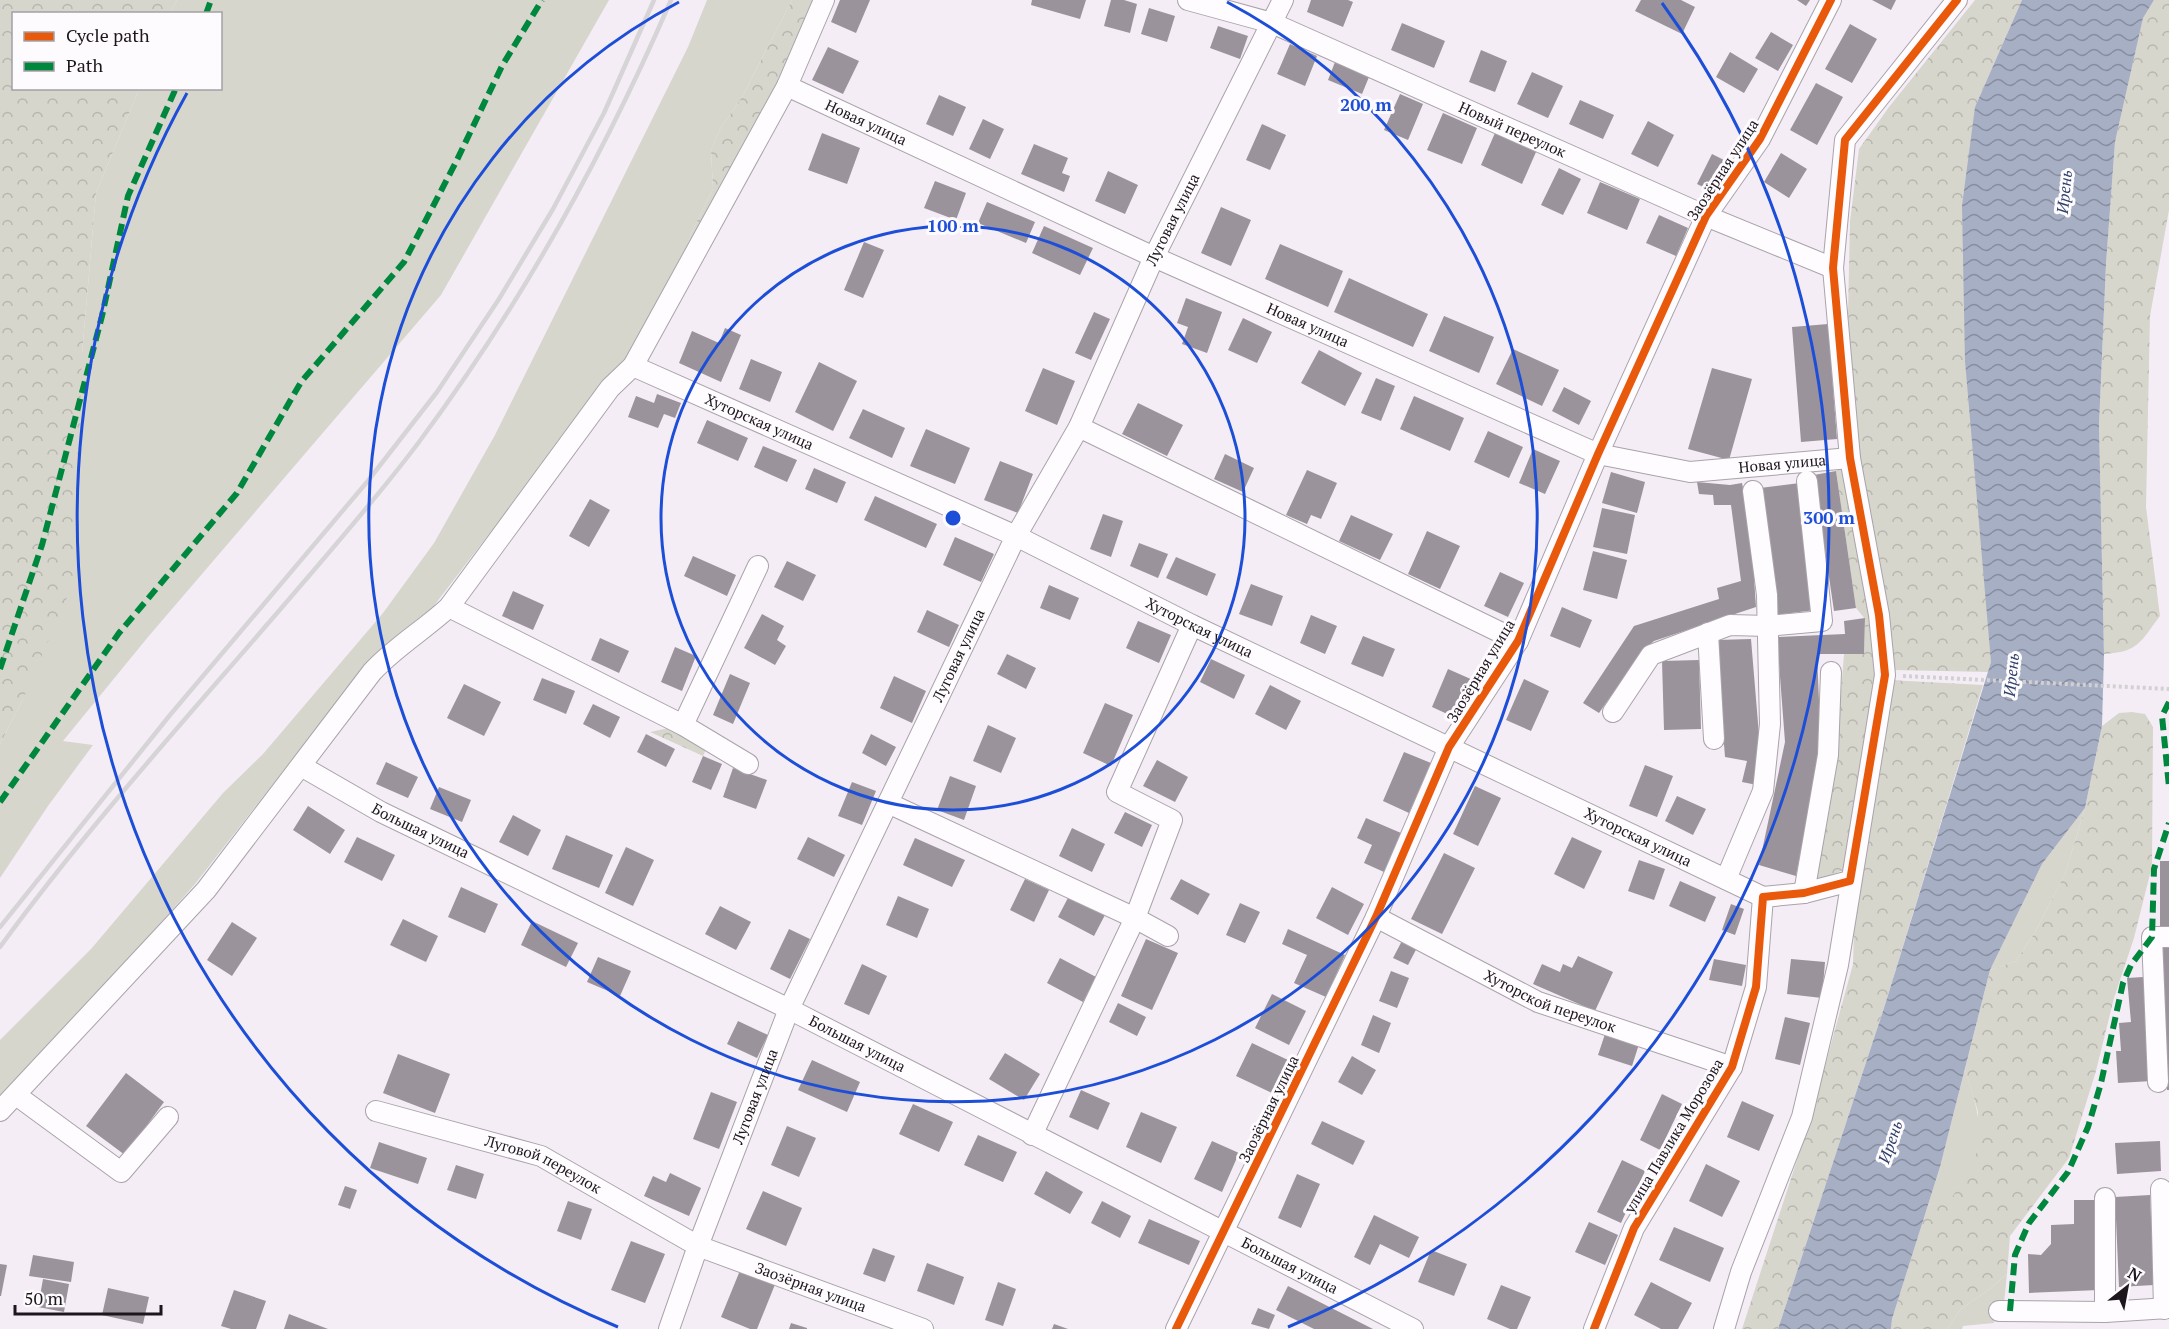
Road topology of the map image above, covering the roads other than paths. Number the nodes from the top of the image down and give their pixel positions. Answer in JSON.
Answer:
{"nodes":[{"id":1,"x":824,"y":0,"type":"edge"},
{"id":2,"x":1188,"y":0,"type":"edge"},
{"id":3,"x":1283,"y":0,"type":"edge"},
{"id":4,"x":1831,"y":0,"type":"edge"},
{"id":5,"x":1957,"y":0,"type":"edge"},
{"id":6,"x":1272,"y":23,"type":"junction"},
{"id":7,"x":787,"y":86,"type":"junction"},
{"id":8,"x":1706,"y":216,"type":"junction"},
{"id":9,"x":1154,"y":257,"type":"junction"},
{"id":10,"x":1833,"y":268,"type":"junction"},
{"id":11,"x":633,"y":366,"type":"junction"},
{"id":12,"x":1079,"y":427,"type":"junction"},
{"id":13,"x":1599,"y":454,"type":"junction"},
{"id":14,"x":1850,"y":458,"type":"junction"},
{"id":15,"x":1807,"y":481,"type":"dead end"},
{"id":16,"x":1753,"y":491,"type":"dead end"},
{"id":17,"x":1016,"y":536,"type":"junction"},
{"id":18,"x":758,"y":566,"type":"dead end"},
{"id":19,"x":449,"y":607,"type":"junction"},
{"id":20,"x":1192,"y":625,"type":"junction"},
{"id":21,"x":1768,"y":626,"type":"junction"},
{"id":22,"x":1708,"y":633,"type":"junction"},
{"id":23,"x":1518,"y":641,"type":"junction"},
{"id":24,"x":1831,"y":672,"type":"dead end"},
{"id":25,"x":1613,"y":712,"type":"dead end"},
{"id":26,"x":683,"y":725,"type":"junction"},
{"id":27,"x":1714,"y":739,"type":"dead end"},
{"id":28,"x":1449,"y":747,"type":"junction"},
{"id":29,"x":748,"y":764,"type":"dead end"},
{"id":30,"x":301,"y":766,"type":"junction"},
{"id":31,"x":888,"y":803,"type":"junction"},
{"id":32,"x":1726,"y":879,"type":"junction"},
{"id":33,"x":1850,"y":881,"type":"junction"},
{"id":34,"x":1803,"y":893,"type":"junction"},
{"id":35,"x":1763,"y":897,"type":"junction"},
{"id":36,"x":1376,"y":917,"type":"junction"},
{"id":37,"x":1135,"y":918,"type":"junction"},
{"id":38,"x":1168,"y":936,"type":"dead end"},
{"id":39,"x":2169,"y":937,"type":"edge"},
{"id":40,"x":789,"y":1009,"type":"junction"},
{"id":41,"x":1732,"y":1067,"type":"junction"},
{"id":42,"x":2157,"y":1082,"type":"dead end"},
{"id":43,"x":16,"y":1095,"type":"junction"},
{"id":44,"x":0,"y":1111,"type":"edge"},
{"id":45,"x":376,"y":1111,"type":"dead end"},
{"id":46,"x":168,"y":1117,"type":"dead end"},
{"id":47,"x":1032,"y":1135,"type":"junction"},
{"id":48,"x":2161,"y":1189,"type":"dead end"},
{"id":49,"x":2104,"y":1198,"type":"dead end"},
{"id":50,"x":1224,"y":1232,"type":"junction"},
{"id":51,"x":698,"y":1246,"type":"junction"},
{"id":52,"x":2166,"y":1309,"type":"edge"},
{"id":53,"x":1999,"y":1311,"type":"dead end"},
{"id":54,"x":2105,"y":1312,"type":"junction"},
{"id":55,"x":669,"y":1329,"type":"edge"},
{"id":56,"x":923,"y":1329,"type":"edge"},
{"id":57,"x":1176,"y":1329,"type":"edge"},
{"id":58,"x":1413,"y":1329,"type":"edge"},
{"id":59,"x":1594,"y":1329,"type":"edge"},
{"id":60,"x":1724,"y":1329,"type":"edge"}],
"edges":[{"from":1,"to":7,"type":"street"},
{"from":2,"to":6,"type":"street","name":"Новый переулок"},
{"from":3,"to":6,"type":"street","name":"Луговая улица"},
{"from":4,"to":8,"type":"street","name":"Заозёрная улица"},
{"from":5,"to":10,"type":"street"},
{"from":6,"to":8,"type":"street","name":"Новый переулок"},
{"from":6,"to":9,"type":"street","name":"Луговая улица"},
{"from":7,"to":9,"type":"street","name":"Новая улица"},
{"from":7,"to":11,"type":"street"},
{"from":8,"to":10,"type":"street","name":"Новый переулок"},
{"from":8,"to":13,"type":"street","name":"Заозёрная улица"},
{"from":9,"to":12,"type":"street","name":"Луговая улица"},
{"from":9,"to":13,"type":"street","name":"Новая улица"},
{"from":10,"to":14,"type":"street"},
{"from":11,"to":17,"type":"street","name":"Хуторская улица"},
{"from":11,"to":19,"type":"street"},
{"from":12,"to":17,"type":"street","name":"Луговая улица"},
{"from":12,"to":23,"type":"street"},
{"from":13,"to":14,"type":"street","name":"Новая улица"},
{"from":13,"to":23,"type":"street","name":"Заозёрная улица"},
{"from":14,"to":33,"type":"street"},
{"from":15,"to":21,"type":"street"},
{"from":16,"to":21,"type":"street"},
{"from":17,"to":20,"type":"street","name":"Хуторская улица"},
{"from":17,"to":31,"type":"street","name":"Луговая улица"},
{"from":18,"to":26,"type":"street"},
{"from":19,"to":26,"type":"street"},
{"from":19,"to":30,"type":"street"},
{"from":20,"to":28,"type":"street","name":"Хуторская улица"},
{"from":20,"to":37,"type":"street"},
{"from":21,"to":22,"type":"street"},
{"from":21,"to":32,"type":"street"},
{"from":22,"to":25,"type":"street"},
{"from":22,"to":27,"type":"street"},
{"from":23,"to":28,"type":"street","name":"Заозёрная улица"},
{"from":24,"to":34,"type":"street"},
{"from":26,"to":29,"type":"street"},
{"from":28,"to":32,"type":"street","name":"Хуторская улица"},
{"from":28,"to":36,"type":"street","name":"Заозёрная улица"},
{"from":30,"to":40,"type":"street","name":"Большая улица"},
{"from":30,"to":43,"type":"street"},
{"from":31,"to":37,"type":"street"},
{"from":31,"to":40,"type":"street","name":"Луговая улица"},
{"from":32,"to":35,"type":"street","name":"Хуторская улица"},
{"from":33,"to":34,"type":"street"},
{"from":33,"to":60,"type":"street"},
{"from":34,"to":35,"type":"street"},
{"from":35,"to":41,"type":"street","name":"улица Павлика Морозова"},
{"from":36,"to":41,"type":"street","name":"Хуторской переулок"},
{"from":36,"to":50,"type":"street","name":"Заозёрная улица"},
{"from":37,"to":38,"type":"street"},
{"from":37,"to":47,"type":"street"},
{"from":39,"to":42,"type":"street"},
{"from":40,"to":47,"type":"street","name":"Большая улица"},
{"from":40,"to":51,"type":"street","name":"Луговая улица"},
{"from":41,"to":59,"type":"street","name":"улица Павлика Морозова"},
{"from":43,"to":44,"type":"street"},
{"from":43,"to":46,"type":"street"},
{"from":45,"to":51,"type":"street","name":"Луговой переулок"},
{"from":47,"to":50,"type":"street","name":"Большая улица"},
{"from":48,"to":52,"type":"street"},
{"from":49,"to":54,"type":"street"},
{"from":50,"to":57,"type":"street","name":"Заозёрная улица"},
{"from":50,"to":58,"type":"street","name":"Большая улица"},
{"from":51,"to":55,"type":"street","name":"Луговая улица"},
{"from":51,"to":56,"type":"street","name":"Заозёрная улица"},
{"from":52,"to":54,"type":"street"},
{"from":53,"to":54,"type":"street"}]}
